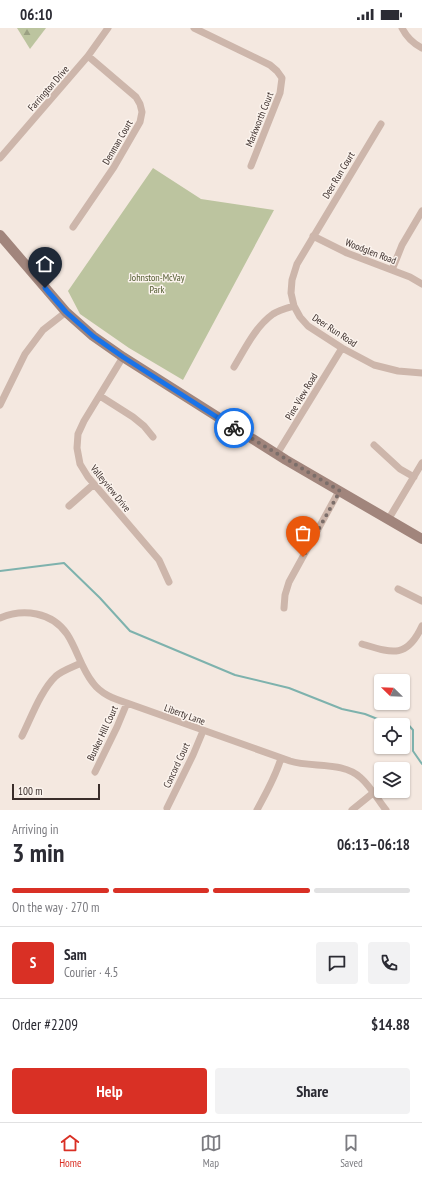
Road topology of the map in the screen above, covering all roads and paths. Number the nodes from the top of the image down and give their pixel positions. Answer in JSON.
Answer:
{"nodes":[{"id":1,"x":108,"y":28,"type":"edge"},
{"id":2,"x":194,"y":28,"type":"edge"},
{"id":3,"x":402,"y":28,"type":"edge"},
{"id":4,"x":422,"y":48,"type":"edge"},
{"id":5,"x":88,"y":56,"type":"junction"},
{"id":6,"x":381,"y":124,"type":"dead end"},
{"id":7,"x":0,"y":158,"type":"edge"},
{"id":8,"x":251,"y":166,"type":"dead end"},
{"id":9,"x":422,"y":211,"type":"edge"},
{"id":10,"x":73,"y":227,"type":"dead end"},
{"id":11,"x":0,"y":235,"type":"edge"},
{"id":12,"x":314,"y":236,"type":"junction"},
{"id":13,"x":392,"y":270,"type":"junction"},
{"id":14,"x":422,"y":284,"type":"edge"},
{"id":15,"x":294,"y":306,"type":"junction"},
{"id":16,"x":66,"y":312,"type":"junction"},
{"id":17,"x":342,"y":348,"type":"junction"},
{"id":18,"x":123,"y":357,"type":"junction"},
{"id":19,"x":234,"y":367,"type":"dead end"},
{"id":20,"x":422,"y":373,"type":"edge"},
{"id":21,"x":100,"y":396,"type":"junction"},
{"id":22,"x":0,"y":405,"type":"edge"},
{"id":23,"x":153,"y":437,"type":"dead end"},
{"id":24,"x":374,"y":445,"type":"dead end"},
{"id":25,"x":277,"y":454,"type":"junction"},
{"id":26,"x":422,"y":463,"type":"edge"},
{"id":27,"x":414,"y":477,"type":"junction"},
{"id":28,"x":94,"y":484,"type":"junction"},
{"id":29,"x":340,"y":491,"type":"junction"},
{"id":30,"x":69,"y":506,"type":"dead end"},
{"id":31,"x":388,"y":520,"type":"junction"},
{"id":32,"x":422,"y":539,"type":"edge"},
{"id":33,"x":169,"y":582,"type":"dead end"},
{"id":34,"x":398,"y":589,"type":"dead end"},
{"id":35,"x":422,"y":601,"type":"edge"},
{"id":36,"x":284,"y":608,"type":"dead end"},
{"id":37,"x":0,"y":618,"type":"edge"},
{"id":38,"x":422,"y":626,"type":"edge"},
{"id":39,"x":362,"y":644,"type":"dead end"},
{"id":40,"x":81,"y":663,"type":"junction"},
{"id":41,"x":127,"y":703,"type":"junction"},
{"id":42,"x":203,"y":731,"type":"junction"},
{"id":43,"x":22,"y":736,"type":"dead end"},
{"id":44,"x":281,"y":758,"type":"junction"},
{"id":45,"x":95,"y":772,"type":"dead end"},
{"id":46,"x":373,"y":793,"type":"junction"},
{"id":47,"x":167,"y":808,"type":"dead end"},
{"id":48,"x":258,"y":810,"type":"edge"},
{"id":49,"x":352,"y":810,"type":"edge"},
{"id":50,"x":386,"y":810,"type":"edge"}],
"edges":[{"from":1,"to":5,"type":"street","name":"Farrington Drive"},
{"from":2,"to":8,"type":"street","name":"Markworth Court"},
{"from":3,"to":4,"type":"street"},
{"from":5,"to":7,"type":"street","name":"Farrington Drive"},
{"from":5,"to":10,"type":"street","name":"Denman Court"},
{"from":6,"to":12,"type":"street","name":"Deer Run Court"},
{"from":9,"to":13,"type":"street"},
{"from":11,"to":16,"type":"street"},
{"from":12,"to":13,"type":"street","name":"Woodglen Road"},
{"from":12,"to":15,"type":"street","name":"Deer Run Road"},
{"from":13,"to":14,"type":"street","name":"Woodglen Road"},
{"from":15,"to":17,"type":"street","name":"Deer Run Road"},
{"from":15,"to":19,"type":"street"},
{"from":16,"to":18,"type":"street"},
{"from":16,"to":22,"type":"street"},
{"from":17,"to":20,"type":"street","name":"Deer Run Road"},
{"from":17,"to":25,"type":"street","name":"Pine View Road"},
{"from":18,"to":21,"type":"street","name":"Valleyview Drive"},
{"from":18,"to":25,"type":"street"},
{"from":21,"to":23,"type":"street"},
{"from":21,"to":28,"type":"street","name":"Valleyview Drive"},
{"from":24,"to":27,"type":"street"},
{"from":25,"to":29,"type":"street"},
{"from":26,"to":27,"type":"street"},
{"from":27,"to":31,"type":"street"},
{"from":28,"to":30,"type":"street"},
{"from":28,"to":33,"type":"street","name":"Valleyview Drive"},
{"from":29,"to":31,"type":"street"},
{"from":29,"to":36,"type":"street"},
{"from":31,"to":32,"type":"street"},
{"from":34,"to":35,"type":"street"},
{"from":37,"to":40,"type":"street","name":"Liberty Lane"},
{"from":38,"to":39,"type":"street"},
{"from":40,"to":41,"type":"street","name":"Liberty Lane"},
{"from":40,"to":43,"type":"street"},
{"from":41,"to":42,"type":"street","name":"Liberty Lane"},
{"from":41,"to":45,"type":"street","name":"Bunker Hill Court"},
{"from":42,"to":44,"type":"street","name":"Liberty Lane"},
{"from":42,"to":47,"type":"street","name":"Concord Court"},
{"from":44,"to":46,"type":"street","name":"Liberty Lane"},
{"from":44,"to":48,"type":"street"},
{"from":46,"to":49,"type":"street"},
{"from":46,"to":50,"type":"street","name":"Liberty Lane"}]}
